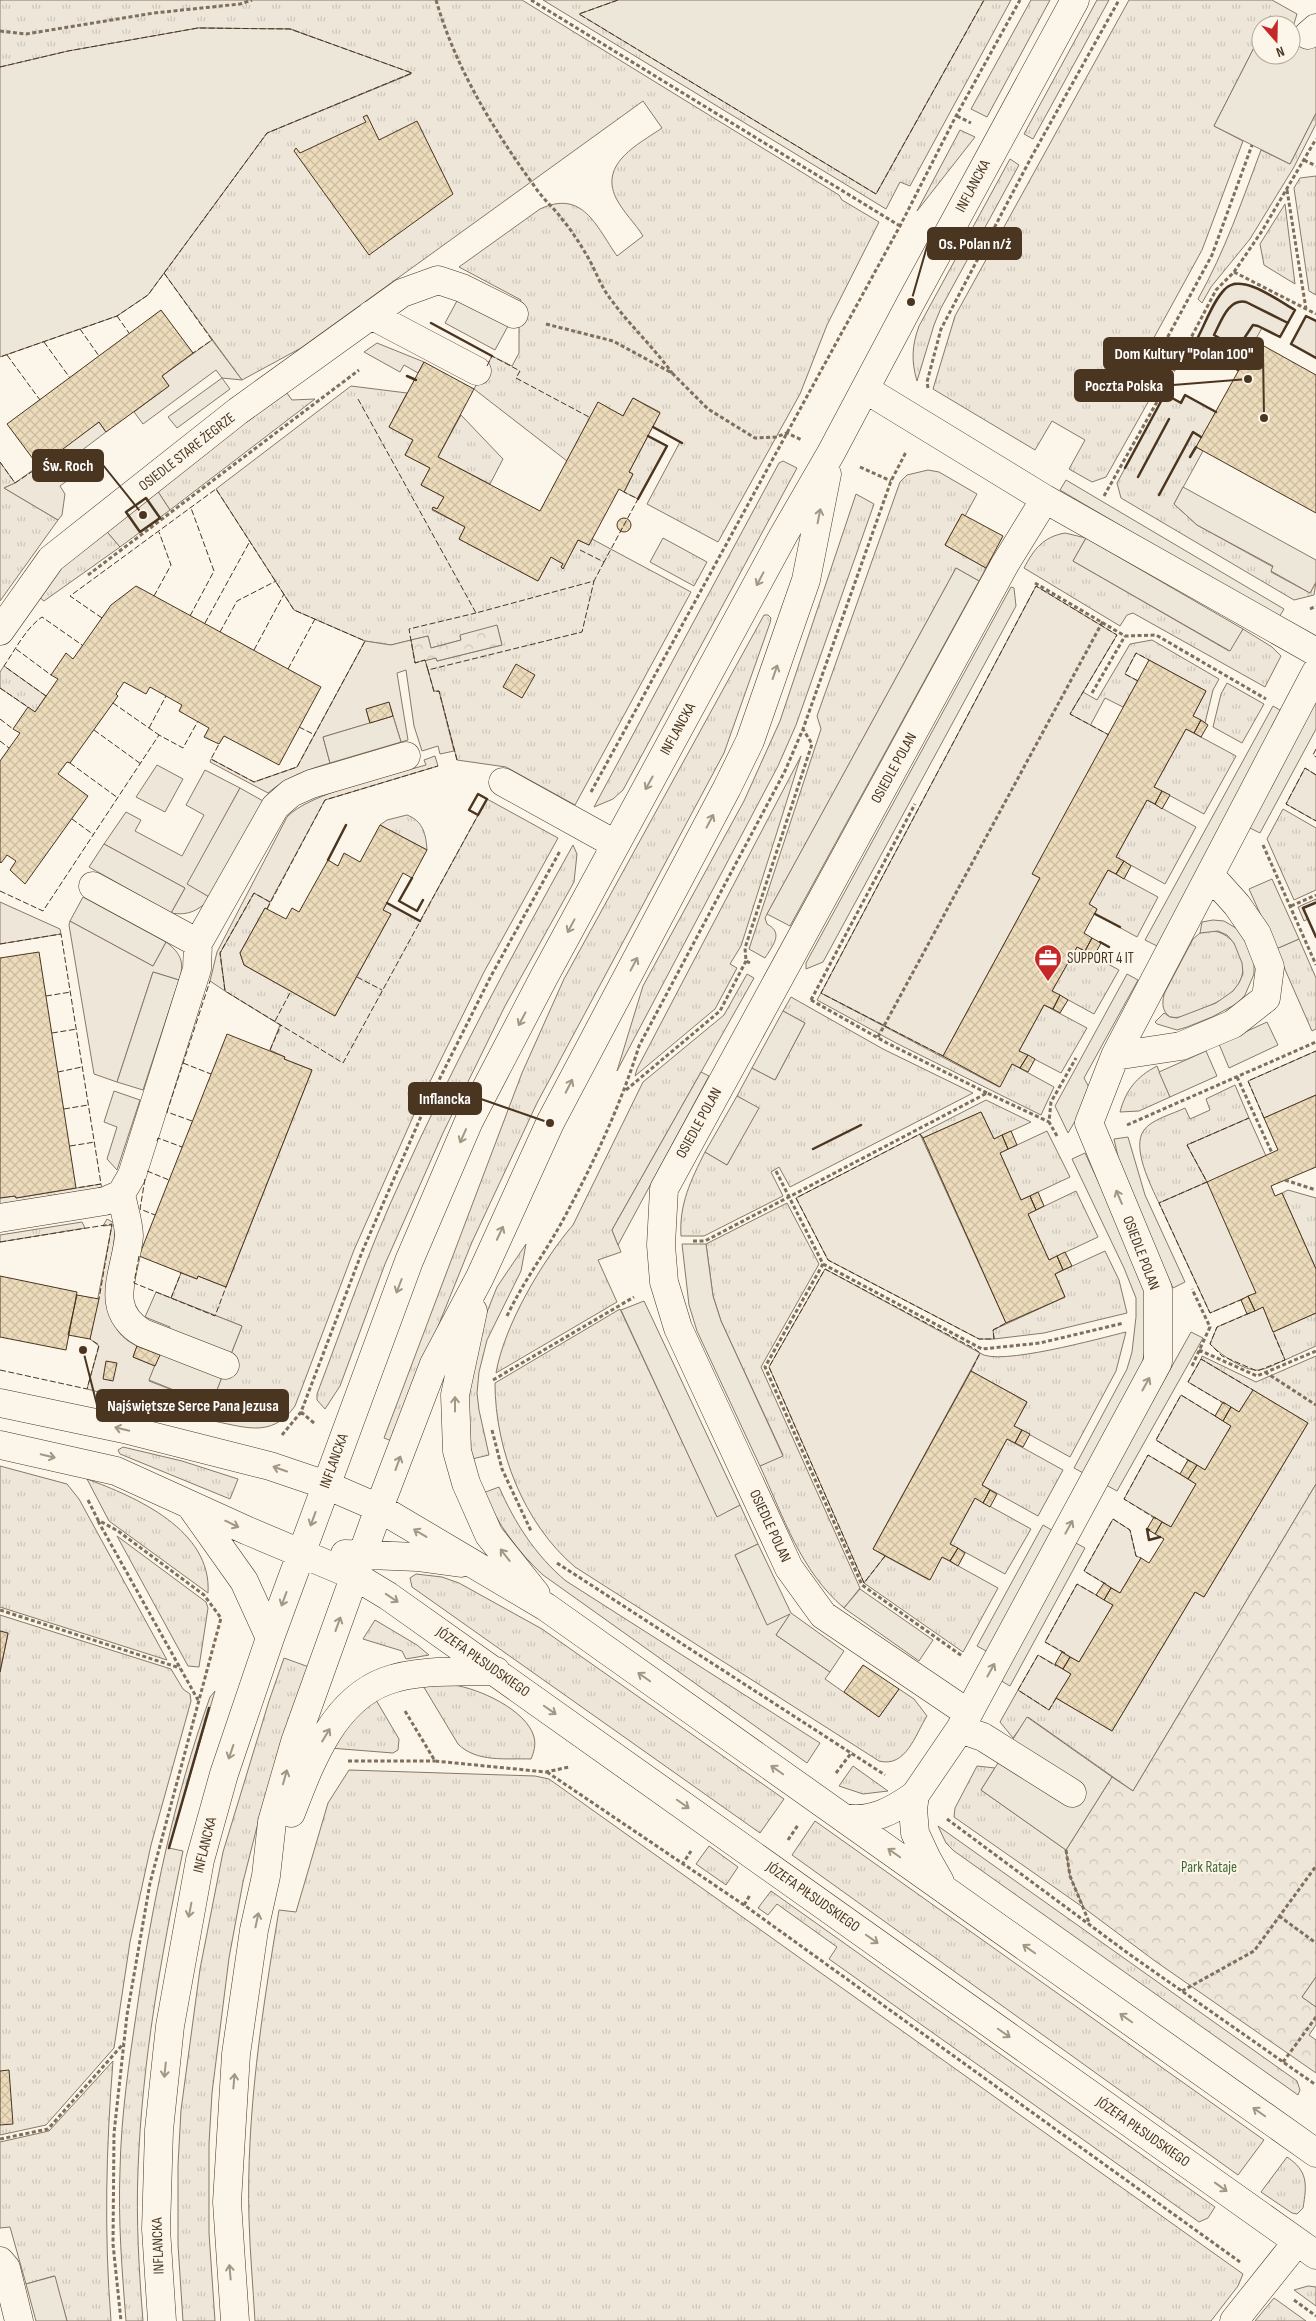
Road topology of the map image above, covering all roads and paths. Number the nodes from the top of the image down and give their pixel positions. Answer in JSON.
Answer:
{"nodes":[{"id":1,"x":252,"y":0,"type":"edge"},
{"id":2,"x":436,"y":0,"type":"edge"},
{"id":3,"x":531,"y":0,"type":"edge"},
{"id":4,"x":1020,"y":0,"type":"edge"},
{"id":5,"x":1075,"y":0,"type":"edge"},
{"id":6,"x":1119,"y":0,"type":"edge"},
{"id":7,"x":0,"y":31,"type":"edge"},
{"id":8,"x":1316,"y":139,"type":"edge"},
{"id":9,"x":1252,"y":145,"type":"dead end"},
{"id":10,"x":1304,"y":160,"type":"junction"},
{"id":11,"x":1316,"y":166,"type":"edge"},
{"id":12,"x":1287,"y":190,"type":"junction"},
{"id":13,"x":900,"y":226,"type":"junction"},
{"id":14,"x":1234,"y":272,"type":"junction"},
{"id":15,"x":1306,"y":309,"type":"junction"},
{"id":16,"x":514,"y":314,"type":"joint"},
{"id":17,"x":1316,"y":314,"type":"edge"},
{"id":18,"x":372,"y":315,"type":"junction"},
{"id":19,"x":358,"y":370,"type":"dead end"},
{"id":20,"x":476,"y":371,"type":"dead end"},
{"id":21,"x":672,"y":373,"type":"junction"},
{"id":22,"x":1146,"y":377,"type":"dead end"},
{"id":23,"x":865,"y":390,"type":"junction"},
{"id":24,"x":797,"y":414,"type":"dead end"},
{"id":25,"x":921,"y":423,"type":"junction"},
{"id":26,"x":787,"y":433,"type":"dead end"},
{"id":27,"x":831,"y":453,"type":"junction"},
{"id":28,"x":1104,"y":496,"type":"dead end"},
{"id":29,"x":1045,"y":499,"type":"junction"},
{"id":30,"x":82,"y":580,"type":"dead end"},
{"id":31,"x":1030,"y":591,"type":"dead end"},
{"id":32,"x":1103,"y":622,"type":"junction"},
{"id":33,"x":0,"y":631,"type":"edge"},
{"id":34,"x":1125,"y":636,"type":"junction"},
{"id":35,"x":1316,"y":652,"type":"edge"},
{"id":36,"x":1316,"y":672,"type":"edge"},
{"id":37,"x":1092,"y":693,"type":"dead end"},
{"id":38,"x":1270,"y":702,"type":"dead end"},
{"id":39,"x":803,"y":729,"type":"junction"},
{"id":40,"x":406,"y":756,"type":"dead end"},
{"id":41,"x":503,"y":782,"type":"dead end"},
{"id":42,"x":918,"y":800,"type":"dead end"},
{"id":43,"x":1260,"y":840,"type":"dead end"},
{"id":44,"x":615,"y":844,"type":"junction"},
{"id":45,"x":1210,"y":875,"type":"junction"},
{"id":46,"x":93,"y":886,"type":"dead end"},
{"id":47,"x":1316,"y":895,"type":"edge"},
{"id":48,"x":1291,"y":906,"type":"junction"},
{"id":49,"x":198,"y":943,"type":"junction"},
{"id":50,"x":746,"y":961,"type":"junction"},
{"id":51,"x":1316,"y":965,"type":"edge"},
{"id":52,"x":777,"y":981,"type":"junction"},
{"id":53,"x":811,"y":1000,"type":"junction"},
{"id":54,"x":878,"y":1038,"type":"junction"},
{"id":55,"x":1316,"y":1042,"type":"edge"},
{"id":56,"x":1115,"y":1056,"type":"junction"},
{"id":57,"x":1237,"y":1077,"type":"junction"},
{"id":58,"x":625,"y":1090,"type":"junction"},
{"id":59,"x":987,"y":1093,"type":"junction"},
{"id":60,"x":1049,"y":1122,"type":"dead end"},
{"id":61,"x":1094,"y":1137,"type":"junction"},
{"id":62,"x":1272,"y":1153,"type":"dead end"},
{"id":63,"x":776,"y":1171,"type":"dead end"},
{"id":64,"x":1284,"y":1180,"type":"dead end"},
{"id":65,"x":1316,"y":1190,"type":"edge"},
{"id":66,"x":121,"y":1194,"type":"junction"},
{"id":67,"x":790,"y":1198,"type":"junction"},
{"id":68,"x":0,"y":1218,"type":"edge"},
{"id":69,"x":661,"y":1245,"type":"junction"},
{"id":70,"x":823,"y":1264,"type":"junction"},
{"id":71,"x":480,"y":1277,"type":"junction"},
{"id":72,"x":619,"y":1306,"type":"dead end"},
{"id":73,"x":506,"y":1318,"type":"dead end"},
{"id":74,"x":1125,"y":1323,"type":"dead end"},
{"id":75,"x":1199,"y":1350,"type":"dead end"},
{"id":76,"x":1316,"y":1351,"type":"edge"},
{"id":77,"x":225,"y":1365,"type":"dead end"},
{"id":78,"x":1265,"y":1372,"type":"junction"},
{"id":79,"x":486,"y":1384,"type":"dead end"},
{"id":80,"x":0,"y":1403,"type":"edge"},
{"id":81,"x":1316,"y":1405,"type":"edge"},
{"id":82,"x":491,"y":1427,"type":"dead end"},
{"id":83,"x":0,"y":1445,"type":"edge"},
{"id":84,"x":502,"y":1470,"type":"dead end"},
{"id":85,"x":326,"y":1485,"type":"junction"},
{"id":86,"x":86,"y":1496,"type":"dead end"},
{"id":87,"x":187,"y":1502,"type":"junction"},
{"id":88,"x":379,"y":1508,"type":"junction"},
{"id":89,"x":98,"y":1520,"type":"junction"},
{"id":90,"x":301,"y":1553,"type":"junction"},
{"id":91,"x":359,"y":1565,"type":"junction"},
{"id":92,"x":492,"y":1575,"type":"junction"},
{"id":93,"x":546,"y":1607,"type":"junction"},
{"id":94,"x":0,"y":1610,"type":"edge"},
{"id":95,"x":221,"y":1618,"type":"dead end"},
{"id":96,"x":270,"y":1638,"type":"junction"},
{"id":97,"x":969,"y":1649,"type":"dead end"},
{"id":98,"x":180,"y":1668,"type":"junction"},
{"id":99,"x":496,"y":1671,"type":"junction"},
{"id":100,"x":198,"y":1700,"type":"dead end"},
{"id":101,"x":404,"y":1710,"type":"dead end"},
{"id":102,"x":964,"y":1721,"type":"junction"},
{"id":103,"x":348,"y":1761,"type":"dead end"},
{"id":104,"x":435,"y":1761,"type":"junction"},
{"id":105,"x":1072,"y":1793,"type":"dead end"},
{"id":106,"x":915,"y":1795,"type":"junction"},
{"id":107,"x":844,"y":1818,"type":"junction"},
{"id":108,"x":1066,"y":1850,"type":"dead end"},
{"id":109,"x":1316,"y":1866,"type":"edge"},
{"id":110,"x":266,"y":1876,"type":"junction"},
{"id":111,"x":948,"y":1891,"type":"junction"},
{"id":112,"x":1279,"y":1916,"type":"junction"},
{"id":113,"x":1090,"y":1924,"type":"dead end"},
{"id":114,"x":1316,"y":1942,"type":"edge"},
{"id":115,"x":1182,"y":1991,"type":"dead end"},
{"id":116,"x":1316,"y":2017,"type":"edge"},
{"id":117,"x":124,"y":2043,"type":"dead end"},
{"id":118,"x":1283,"y":2062,"type":"dead end"},
{"id":119,"x":0,"y":2138,"type":"edge"},
{"id":120,"x":1310,"y":2142,"type":"edge"},
{"id":121,"x":1306,"y":2248,"type":"edge"},
{"id":122,"x":0,"y":2261,"type":"edge"},
{"id":123,"x":1265,"y":2280,"type":"junction"},
{"id":124,"x":1316,"y":2316,"type":"edge"},
{"id":125,"x":18,"y":2321,"type":"edge"},
{"id":126,"x":162,"y":2321,"type":"edge"},
{"id":127,"x":235,"y":2321,"type":"edge"},
{"id":128,"x":1234,"y":2321,"type":"edge"}],
"edges":[{"from":1,"to":7,"type":"path"},
{"from":2,"to":21,"type":"path"},
{"from":3,"to":13,"type":"path"},
{"from":4,"to":13,"type":"path"},
{"from":5,"to":23,"type":"street","name":"INFLANCKA"},
{"from":6,"to":25,"type":"path"},
{"from":8,"to":10,"type":"path"},
{"from":9,"to":22,"type":"path"},
{"from":10,"to":11,"type":"path"},
{"from":10,"to":12,"type":"path"},
{"from":12,"to":14,"type":"path"},
{"from":12,"to":15,"type":"path"},
{"from":13,"to":24,"type":"path"},
{"from":14,"to":15,"type":"path"},
{"from":14,"to":28,"type":"path"},
{"from":15,"to":17,"type":"path"},
{"from":16,"to":18,"type":"street","name":"OSIEDLE STARE ŻEGRZE"},
{"from":16,"to":21,"type":"path"},
{"from":18,"to":20,"type":"street"},
{"from":18,"to":33,"type":"street","name":"OSIEDLE STARE ŻEGRZE"},
{"from":19,"to":30,"type":"path"},
{"from":21,"to":26,"type":"path"},
{"from":23,"to":25,"type":"street"},
{"from":23,"to":27,"type":"street","name":"INFLANCKA"},
{"from":25,"to":29,"type":"street"},
{"from":25,"to":39,"type":"path"},
{"from":27,"to":44,"type":"street","name":"INFLANCKA","one_way":true},
{"from":71,"to":27,"type":"street","name":"INFLANCKA","one_way":true},
{"from":29,"to":35,"type":"street"},
{"from":29,"to":52,"type":"street","name":"OSIEDLE POLAN"},
{"from":31,"to":32,"type":"path"},
{"from":32,"to":34,"type":"path"},
{"from":32,"to":54,"type":"path"},
{"from":34,"to":37,"type":"path"},
{"from":34,"to":38,"type":"path"},
{"from":36,"to":45,"type":"street","name":"OSIEDLE POLAN"},
{"from":39,"to":50,"type":"path"},
{"from":39,"to":58,"type":"path"},
{"from":40,"to":49,"type":"street"},
{"from":41,"to":44,"type":"street"},
{"from":42,"to":53,"type":"path"},
{"from":43,"to":48,"type":"path"},
{"from":44,"to":85,"type":"street","name":"INFLANCKA","one_way":true},
{"from":45,"to":56,"type":"street","name":"OSIEDLE POLAN"},
{"from":45,"to":56,"type":"street"},
{"from":46,"to":49,"type":"street"},
{"from":47,"to":48,"type":"path"},
{"from":48,"to":51,"type":"path"},
{"from":49,"to":66,"type":"street"},
{"from":50,"to":52,"type":"path"},
{"from":50,"to":58,"type":"path"},
{"from":52,"to":53,"type":"path"},
{"from":52,"to":69,"type":"street","name":"OSIEDLE POLAN"},
{"from":53,"to":54,"type":"path"},
{"from":54,"to":59,"type":"path"},
{"from":55,"to":57,"type":"path"},
{"from":56,"to":61,"type":"street","name":"OSIEDLE POLAN"},
{"from":57,"to":61,"type":"path"},
{"from":57,"to":62,"type":"path"},
{"from":58,"to":73,"type":"path"},
{"from":59,"to":60,"type":"path"},
{"from":59,"to":67,"type":"path"},
{"from":102,"to":61,"type":"street","name":"OSIEDLE POLAN","one_way":true},
{"from":63,"to":67,"type":"path"},
{"from":64,"to":65,"type":"path"},
{"from":66,"to":68,"type":"street"},
{"from":66,"to":77,"type":"street"},
{"from":67,"to":69,"type":"path"},
{"from":67,"to":70,"type":"path"},
{"from":69,"to":102,"type":"street","name":"OSIEDLE POLAN"},
{"from":70,"to":74,"type":"path"},
{"from":70,"to":97,"type":"path"},
{"from":88,"to":71,"type":"street","name":"INFLANCKA","one_way":true},
{"from":93,"to":71,"type":"street","one_way":true},
{"from":72,"to":79,"type":"path"},
{"from":75,"to":78,"type":"path"},
{"from":76,"to":78,"type":"path"},
{"from":78,"to":81,"type":"path"},
{"from":85,"to":80,"type":"street","name":"JÓZEFA PIŁSUDSKIEGO","one_way":true},
{"from":82,"to":84,"type":"path"},
{"from":83,"to":87,"type":"street","name":"JÓZEFA PIŁSUDSKIEGO","one_way":true},
{"from":85,"to":88,"type":"street","name":"JÓZEFA PIŁSUDSKIEGO"},
{"from":85,"to":90,"type":"street","name":"INFLANCKA","one_way":true},
{"from":86,"to":89,"type":"path"},
{"from":87,"to":90,"type":"street","name":"JÓZEFA PIŁSUDSKIEGO","one_way":true},
{"from":87,"to":96,"type":"street"},
{"from":88,"to":91,"type":"street","name":"INFLANCKA"},
{"from":92,"to":88,"type":"street","name":"JÓZEFA PIŁSUDSKIEGO","one_way":true},
{"from":89,"to":95,"type":"path"},
{"from":89,"to":98,"type":"path"},
{"from":90,"to":91,"type":"street","name":"JÓZEFA PIŁSUDSKIEGO"},
{"from":90,"to":96,"type":"street","name":"INFLANCKA","one_way":true},
{"from":91,"to":92,"type":"street","name":"JÓZEFA PIŁSUDSKIEGO"},
{"from":91,"to":99,"type":"street","name":"JÓZEFA PIŁSUDSKIEGO","one_way":true},
{"from":110,"to":91,"type":"street","name":"INFLANCKA","one_way":true},
{"from":92,"to":93,"type":"street","name":"JÓZEFA PIŁSUDSKIEGO"},
{"from":107,"to":93,"type":"street","name":"JÓZEFA PIŁSUDSKIEGO","one_way":true},
{"from":94,"to":98,"type":"path"},
{"from":96,"to":126,"type":"street","name":"INFLANCKA","one_way":true},
{"from":98,"to":100,"type":"path"},
{"from":110,"to":99,"type":"street","one_way":true},
{"from":99,"to":121,"type":"street","name":"JÓZEFA PIŁSUDSKIEGO","one_way":true},
{"from":101,"to":104,"type":"path"},
{"from":102,"to":105,"type":"street","name":"OSIEDLE POLAN"},
{"from":102,"to":106,"type":"street","name":"OSIEDLE POLAN"},
{"from":103,"to":104,"type":"path"},
{"from":104,"to":123,"type":"path"},
{"from":106,"to":107,"type":"street","name":"OSIEDLE POLAN"},
{"from":106,"to":111,"type":"street"},
{"from":111,"to":107,"type":"street","name":"JÓZEFA PIŁSUDSKIEGO","one_way":true},
{"from":108,"to":113,"type":"path"},
{"from":109,"to":112,"type":"path"},
{"from":127,"to":110,"type":"street","name":"INFLANCKA","one_way":true},
{"from":120,"to":111,"type":"street","name":"JÓZEFA PIŁSUDSKIEGO","one_way":true},
{"from":112,"to":114,"type":"path"},
{"from":112,"to":115,"type":"path"},
{"from":116,"to":118,"type":"path"},
{"from":117,"to":119,"type":"path"},
{"from":121,"to":123,"type":"street"},
{"from":122,"to":125,"type":"street"},
{"from":123,"to":124,"type":"path"},
{"from":123,"to":128,"type":"street"}]}
